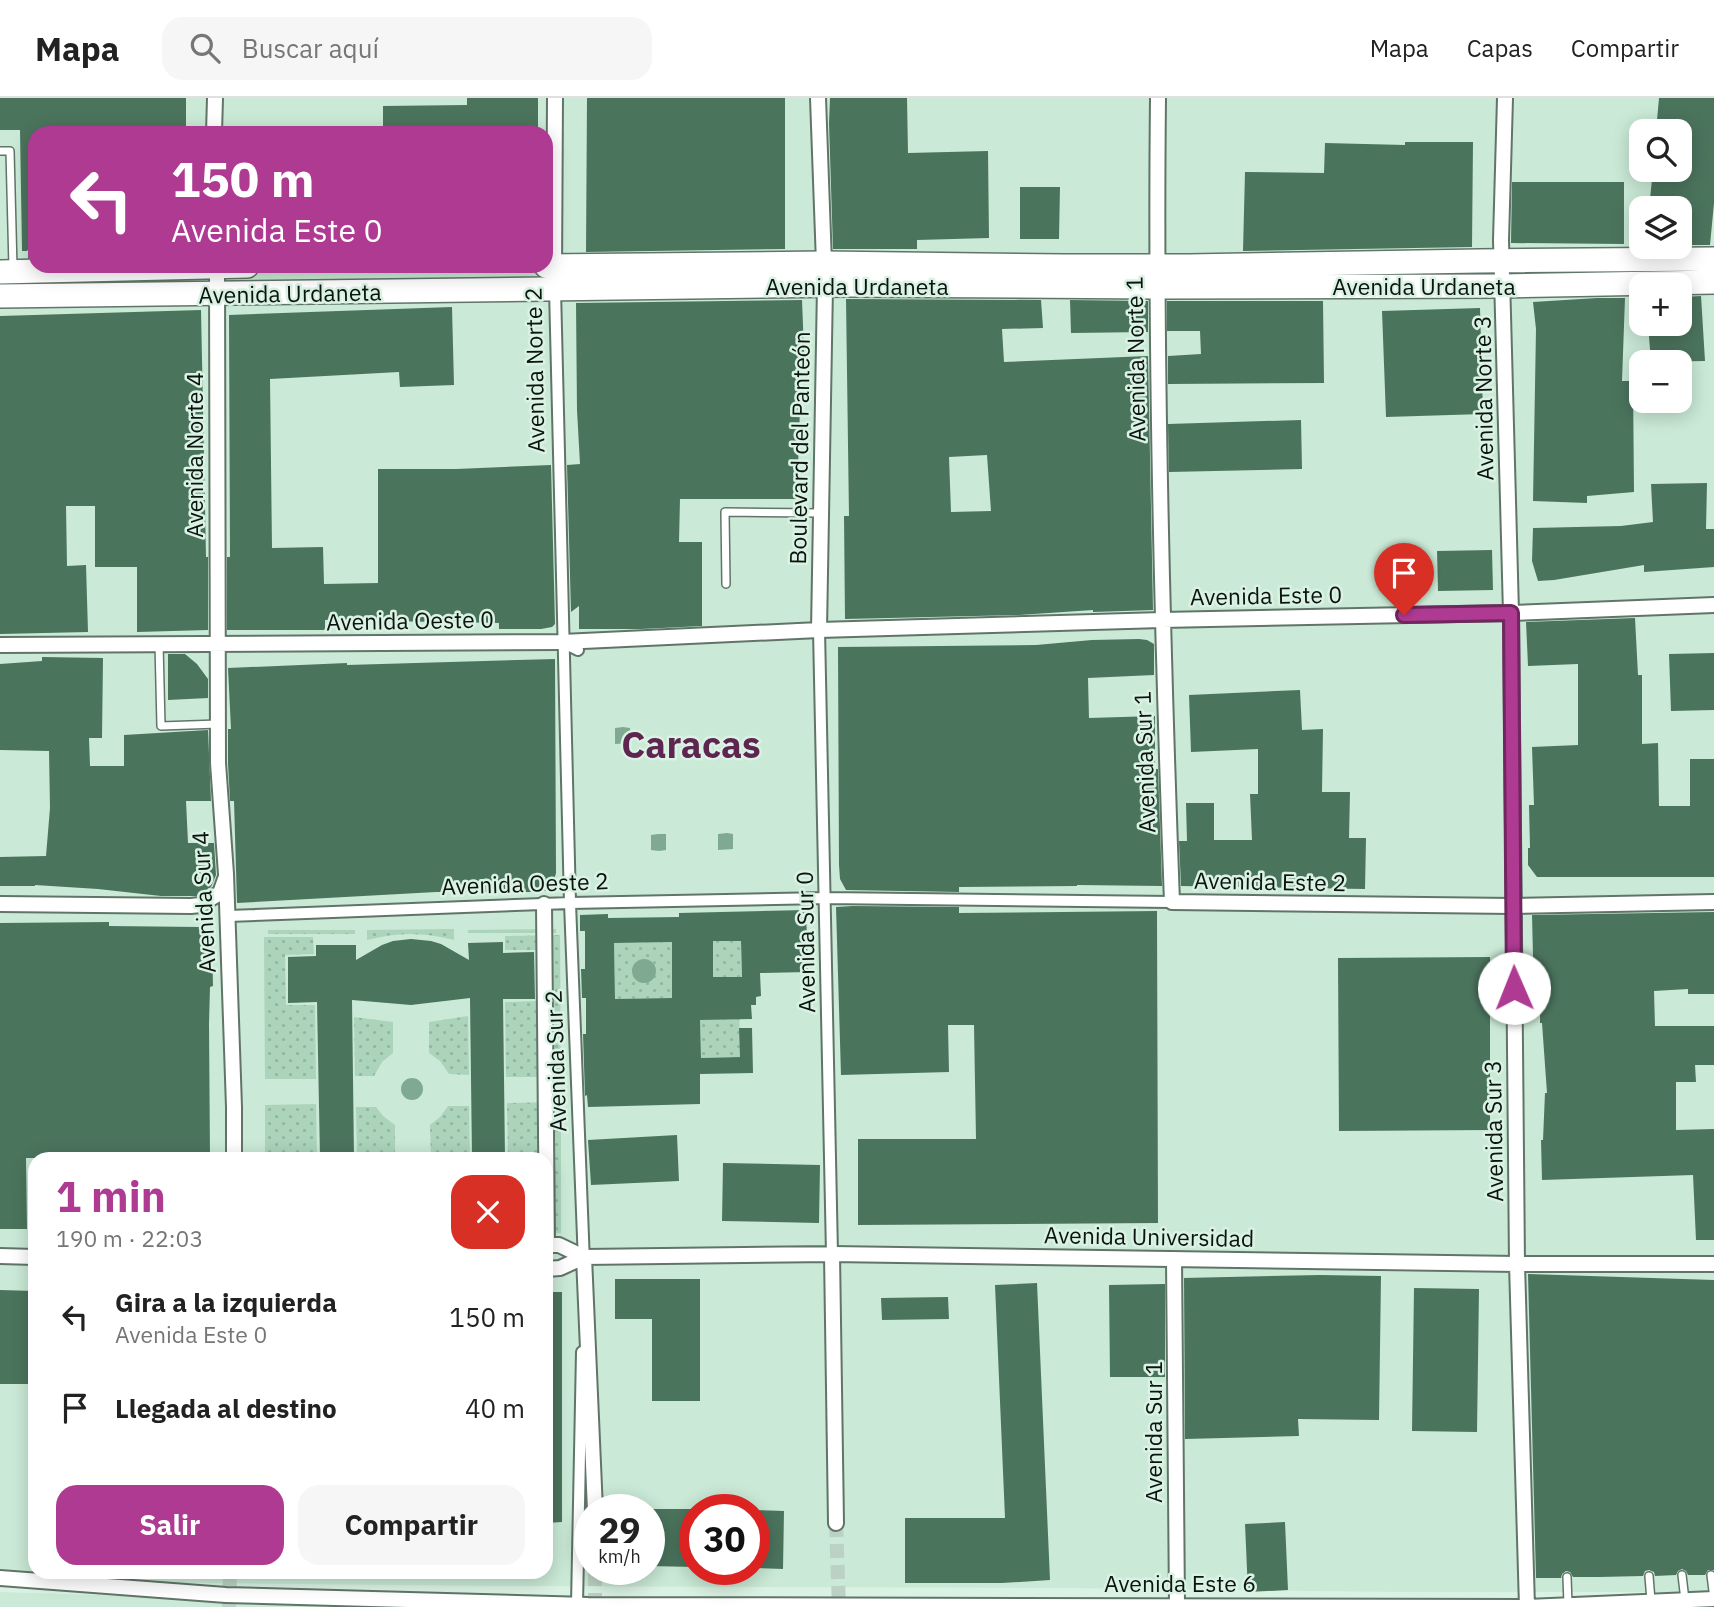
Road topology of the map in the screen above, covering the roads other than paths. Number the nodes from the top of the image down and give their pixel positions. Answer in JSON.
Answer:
{"nodes":[{"id":1,"x":215,"y":98,"type":"edge"},
{"id":2,"x":555,"y":98,"type":"edge"},
{"id":3,"x":818,"y":98,"type":"edge"},
{"id":4,"x":1158,"y":98,"type":"edge"},
{"id":5,"x":1505,"y":98,"type":"edge"},
{"id":6,"x":215,"y":126,"type":"edge"},
{"id":7,"x":0,"y":151,"type":"edge"},
{"id":8,"x":553,"y":165,"type":"edge"},
{"id":9,"x":1714,"y":258,"type":"edge"},
{"id":10,"x":1502,"y":260,"type":"junction"},
{"id":11,"x":553,"y":266,"type":"edge"},
{"id":12,"x":20,"y":267,"type":"edge"},
{"id":13,"x":217,"y":273,"type":"edge"},
{"id":14,"x":552,"y":273,"type":"edge"},
{"id":15,"x":824,"y":274,"type":"junction"},
{"id":16,"x":1156,"y":277,"type":"junction"},
{"id":17,"x":1714,"y":282,"type":"edge"},
{"id":18,"x":1503,"y":286,"type":"junction"},
{"id":19,"x":555,"y":289,"type":"junction"},
{"id":20,"x":216,"y":293,"type":"junction"},
{"id":21,"x":0,"y":296,"type":"edge"},
{"id":22,"x":821,"y":513,"type":"junction"},
{"id":23,"x":726,"y":584,"type":"dead end"},
{"id":24,"x":1714,"y":604,"type":"edge"},
{"id":25,"x":1511,"y":613,"type":"junction"},
{"id":26,"x":1162,"y":620,"type":"junction"},
{"id":27,"x":819,"y":631,"type":"junction"},
{"id":28,"x":562,"y":642,"type":"junction"},
{"id":29,"x":218,"y":643,"type":"junction"},
{"id":30,"x":159,"y":644,"type":"junction"},
{"id":31,"x":0,"y":645,"type":"edge"},
{"id":32,"x":578,"y":650,"type":"dead end"},
{"id":33,"x":219,"y":724,"type":"junction"},
{"id":34,"x":226,"y":874,"type":"junction"},
{"id":35,"x":825,"y":898,"type":"junction"},
{"id":36,"x":1172,"y":902,"type":"junction"},
{"id":37,"x":1714,"y":902,"type":"edge"},
{"id":38,"x":570,"y":903,"type":"junction"},
{"id":39,"x":0,"y":904,"type":"edge"},
{"id":40,"x":544,"y":904,"type":"junction"},
{"id":41,"x":1513,"y":906,"type":"junction"},
{"id":42,"x":228,"y":916,"type":"junction"},
{"id":43,"x":234,"y":1152,"type":"edge"},
{"id":44,"x":545,"y":1152,"type":"edge"},
{"id":45,"x":553,"y":1245,"type":"edge"},
{"id":46,"x":832,"y":1254,"type":"junction"},
{"id":47,"x":0,"y":1256,"type":"edge"},
{"id":48,"x":28,"y":1257,"type":"edge"},
{"id":49,"x":584,"y":1257,"type":"junction"},
{"id":50,"x":1174,"y":1259,"type":"junction"},
{"id":51,"x":1517,"y":1264,"type":"junction"},
{"id":52,"x":1714,"y":1264,"type":"edge"},
{"id":53,"x":553,"y":1268,"type":"edge"},
{"id":54,"x":593,"y":1494,"type":"edge"},
{"id":55,"x":836,"y":1523,"type":"tunnel mouth"},
{"id":56,"x":1682,"y":1575,"type":"dead end"},
{"id":57,"x":1711,"y":1575,"type":"dead end"},
{"id":58,"x":1649,"y":1576,"type":"dead end"},
{"id":59,"x":1567,"y":1577,"type":"dead end"},
{"id":60,"x":0,"y":1578,"type":"edge"},
{"id":61,"x":1714,"y":1599,"type":"edge"},
{"id":62,"x":1685,"y":1600,"type":"junction"},
{"id":63,"x":1651,"y":1602,"type":"junction"},
{"id":64,"x":576,"y":1605,"type":"junction"},
{"id":65,"x":1568,"y":1605,"type":"junction"},
{"id":66,"x":629,"y":1606,"type":"edge"},
{"id":67,"x":665,"y":1606,"type":"edge"},
{"id":68,"x":833,"y":1606,"type":"edge"},
{"id":69,"x":1177,"y":1606,"type":"edge"},
{"id":70,"x":1527,"y":1607,"type":"edge"}],
"edges":[{"from":1,"to":6,"type":"street"},
{"from":2,"to":8,"type":"street","name":"Avenida Norte 2"},
{"from":3,"to":15,"type":"street","name":"Boulevard del Panteón"},
{"from":4,"to":16,"type":"street","name":"Avenida Norte 1"},
{"from":5,"to":10,"type":"street","name":"Avenida Norte 3"},
{"from":7,"to":12,"type":"lane"},
{"from":9,"to":10,"type":"main road","name":"Avenida Urdaneta"},
{"from":10,"to":16,"type":"main road","name":"Avenida Urdaneta"},
{"from":10,"to":18,"type":"street","name":"Avenida Norte 3"},
{"from":11,"to":15,"type":"main road","name":"Avenida Urdaneta"},
{"from":13,"to":20,"type":"street","name":"Avenida Norte 4"},
{"from":14,"to":19,"type":"street","name":"Avenida Norte 2"},
{"from":15,"to":16,"type":"main road","name":"Avenida Urdaneta"},
{"from":15,"to":19,"type":"main road","name":"Avenida Urdaneta"},
{"from":15,"to":22,"type":"street","name":"Boulevard del Panteón"},
{"from":16,"to":18,"type":"main road","name":"Avenida Urdaneta"},
{"from":16,"to":26,"type":"street","name":"Avenida Norte 1"},
{"from":17,"to":18,"type":"main road","name":"Avenida Urdaneta"},
{"from":18,"to":25,"type":"street","name":"Avenida Norte 3"},
{"from":19,"to":20,"type":"main road","name":"Avenida Urdaneta"},
{"from":19,"to":28,"type":"street","name":"Avenida Norte 2"},
{"from":20,"to":21,"type":"main road","name":"Avenida Urdaneta"},
{"from":20,"to":29,"type":"street","name":"Avenida Norte 4"},
{"from":22,"to":23,"type":"lane"},
{"from":22,"to":27,"type":"street","name":"Boulevard del Panteón"},
{"from":24,"to":25,"type":"street","name":"Avenida Este 0"},
{"from":25,"to":26,"type":"street","name":"Avenida Este 0"},
{"from":25,"to":41,"type":"street","name":"Avenida Sur 3"},
{"from":26,"to":27,"type":"street","name":"Avenida Este 0"},
{"from":26,"to":36,"type":"street","name":"Avenida Sur 1"},
{"from":27,"to":28,"type":"street","name":"Avenida Oeste 0"},
{"from":27,"to":35,"type":"street","name":"Avenida Sur 0"},
{"from":28,"to":29,"type":"street","name":"Avenida Oeste 0"},
{"from":28,"to":32,"type":"street"},
{"from":28,"to":38,"type":"street","name":"Avenida Sur 2"},
{"from":29,"to":30,"type":"street","name":"Avenida Oeste 0"},
{"from":29,"to":33,"type":"street","name":"Avenida Sur 4"},
{"from":30,"to":31,"type":"street","name":"Avenida Oeste 0"},
{"from":30,"to":33,"type":"lane"},
{"from":33,"to":34,"type":"street","name":"Avenida Sur 4"},
{"from":34,"to":39,"type":"street"},
{"from":34,"to":42,"type":"street","name":"Avenida Sur 4"},
{"from":35,"to":36,"type":"street","name":"Avenida Este 2"},
{"from":35,"to":38,"type":"street","name":"Avenida Oeste 2"},
{"from":35,"to":46,"type":"street","name":"Avenida Sur 0"},
{"from":36,"to":41,"type":"street","name":"Avenida Este 2"},
{"from":37,"to":41,"type":"street","name":"Avenida Este 2"},
{"from":38,"to":40,"type":"street","name":"Avenida Oeste 2"},
{"from":38,"to":49,"type":"street","name":"Avenida Sur 2"},
{"from":40,"to":42,"type":"street","name":"Avenida Oeste 2"},
{"from":40,"to":44,"type":"street"},
{"from":41,"to":51,"type":"street","name":"Avenida Sur 3"},
{"from":42,"to":43,"type":"street","name":"Avenida Sur 4"},
{"from":45,"to":49,"type":"street","name":"Avenida Universidad"},
{"from":46,"to":49,"type":"street","name":"Avenida Universidad"},
{"from":46,"to":50,"type":"street","name":"Avenida Universidad"},
{"from":46,"to":55,"type":"street"},
{"from":47,"to":48,"type":"street"},
{"from":49,"to":53,"type":"street","name":"Avenida Universidad"},
{"from":49,"to":54,"type":"street"},
{"from":49,"to":64,"type":"street","name":"Avenida Sur 2"},
{"from":50,"to":51,"type":"street","name":"Avenida Universidad"},
{"from":50,"to":69,"type":"street","name":"Avenida Sur 1"},
{"from":51,"to":52,"type":"street","name":"Avenida Universidad"},
{"from":51,"to":70,"type":"street","name":"Avenida Sur 3"},
{"from":56,"to":62,"type":"lane"},
{"from":57,"to":61,"type":"lane"},
{"from":58,"to":63,"type":"lane"},
{"from":59,"to":65,"type":"lane"},
{"from":60,"to":64,"type":"street","name":"Avenida Este 6"},
{"from":61,"to":62,"type":"street","name":"Avenida Este 6"},
{"from":62,"to":63,"type":"street","name":"Avenida Este 6"},
{"from":63,"to":65,"type":"street","name":"Avenida Este 6"},
{"from":64,"to":66,"type":"street","name":"Avenida Este 6"},
{"from":65,"to":70,"type":"street","name":"Avenida Este 6"},
{"from":66,"to":67,"type":"street","name":"Avenida Este 6"},
{"from":67,"to":68,"type":"street","name":"Avenida Este 6"},
{"from":68,"to":69,"type":"street","name":"Avenida Este 6"},
{"from":69,"to":70,"type":"street","name":"Avenida Este 6"}]}
